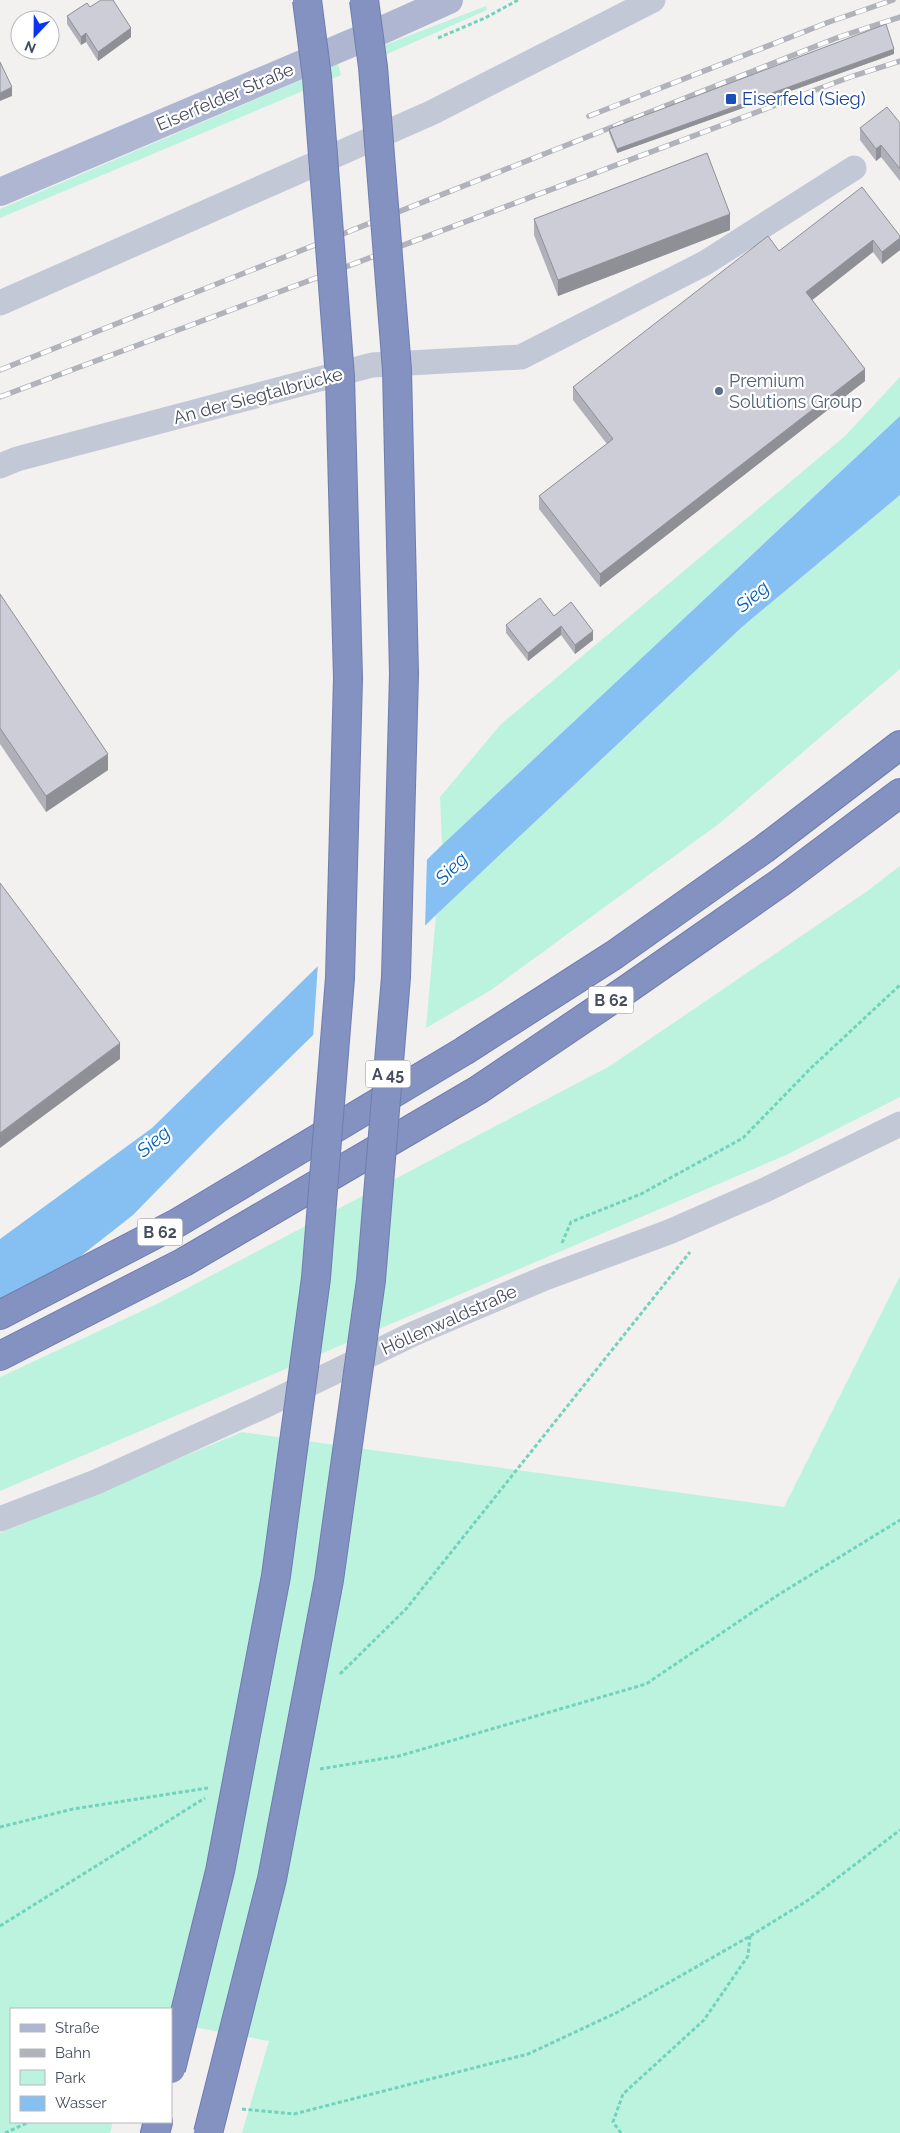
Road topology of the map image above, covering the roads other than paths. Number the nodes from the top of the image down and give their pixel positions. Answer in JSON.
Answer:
{"nodes":[{"id":1,"x":307,"y":0,"type":"edge"},
{"id":2,"x":364,"y":0,"type":"edge"},
{"id":3,"x":449,"y":0,"type":"edge"},
{"id":4,"x":653,"y":0,"type":"edge"},
{"id":5,"x":356,"y":42,"type":"junction"},
{"id":6,"x":385,"y":133,"type":"junction"},
{"id":7,"x":854,"y":168,"type":"dead end"},
{"id":8,"x":0,"y":192,"type":"edge"},
{"id":9,"x":0,"y":303,"type":"edge"},
{"id":10,"x":0,"y":466,"type":"edge"},
{"id":11,"x":900,"y":745,"type":"edge"},
{"id":12,"x":900,"y":793,"type":"edge"},
{"id":13,"x":900,"y":1124,"type":"edge"},
{"id":14,"x":0,"y":1315,"type":"edge"},
{"id":15,"x":0,"y":1356,"type":"edge"},
{"id":16,"x":0,"y":1519,"type":"edge"},
{"id":17,"x":172,"y":2064,"type":"edge"},
{"id":18,"x":208,"y":2133,"type":"edge"}],
"edges":[{"from":1,"to":17,"type":"highway","bridge":true},
{"from":2,"to":18,"type":"highway","number":"A 45","bridge":true},
{"from":3,"to":5,"type":"main road","name":"Eiserfelder Straße"},
{"from":4,"to":6,"type":"street"},
{"from":5,"to":6,"type":"street"},
{"from":5,"to":8,"type":"main road","name":"Eiserfelder Straße"},
{"from":6,"to":9,"type":"street"},
{"from":7,"to":10,"type":"street","name":"An der Siegtalbrücke"},
{"from":11,"to":14,"type":"highway","number":"B 62"},
{"from":12,"to":15,"type":"highway","number":"B 62"},
{"from":13,"to":16,"type":"street","name":"Höllenwaldstraße"}]}
